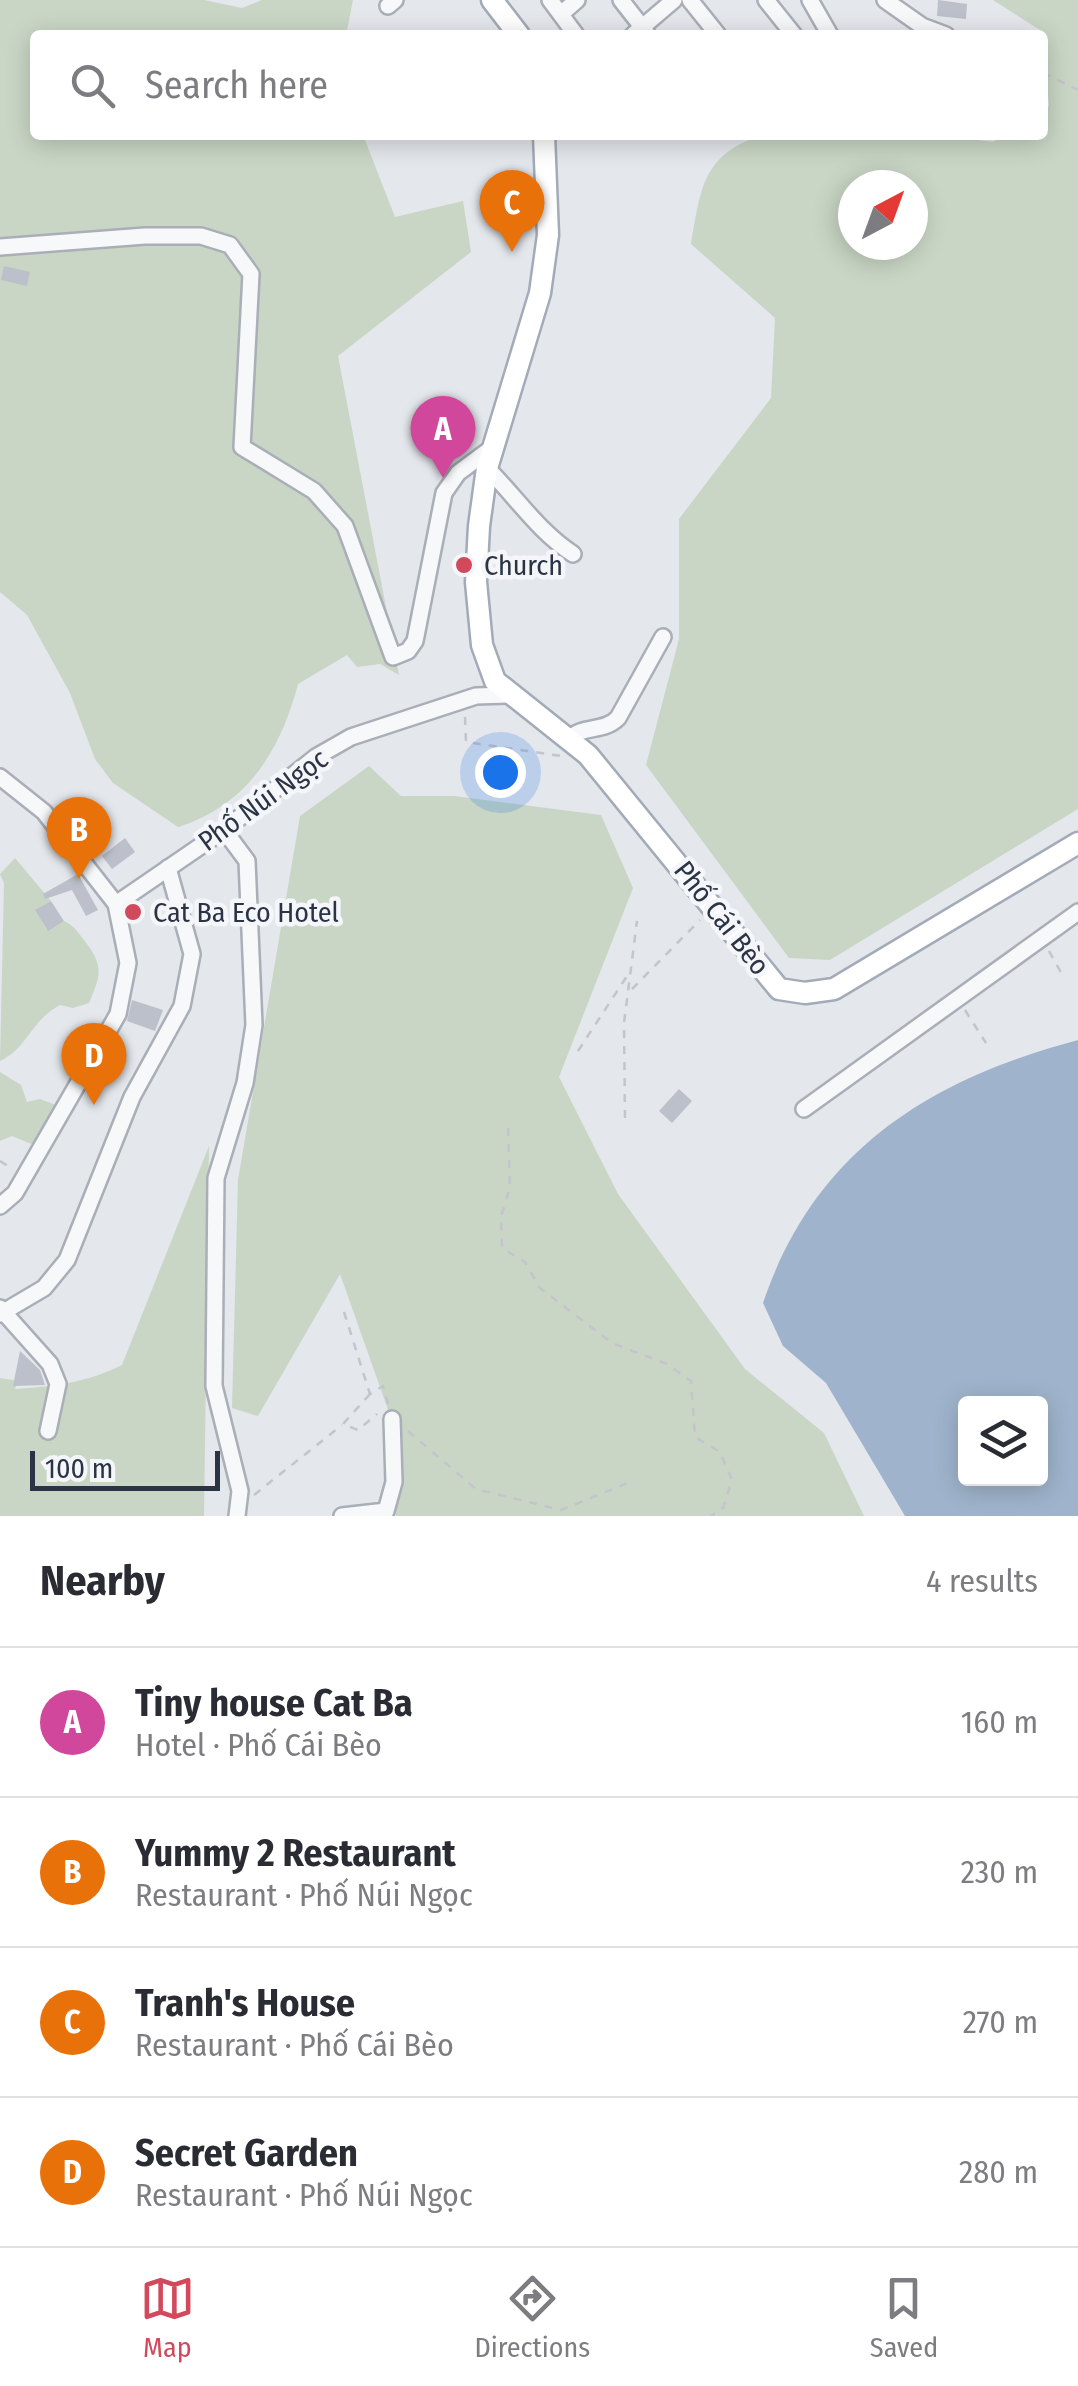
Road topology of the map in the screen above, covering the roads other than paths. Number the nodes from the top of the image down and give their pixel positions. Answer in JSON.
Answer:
{"nodes":[{"id":1,"x":492,"y":0,"type":"edge"},
{"id":2,"x":550,"y":0,"type":"edge"},
{"id":3,"x":577,"y":0,"type":"edge"},
{"id":4,"x":621,"y":0,"type":"edge"},
{"id":5,"x":674,"y":0,"type":"edge"},
{"id":6,"x":690,"y":0,"type":"edge"},
{"id":7,"x":766,"y":0,"type":"edge"},
{"id":8,"x":810,"y":0,"type":"edge"},
{"id":9,"x":885,"y":0,"type":"edge"},
{"id":10,"x":561,"y":14,"type":"junction"},
{"id":11,"x":515,"y":30,"type":"edge"},
{"id":12,"x":572,"y":30,"type":"edge"},
{"id":13,"x":640,"y":30,"type":"edge"},
{"id":14,"x":643,"y":30,"type":"edge"},
{"id":15,"x":714,"y":30,"type":"edge"},
{"id":16,"x":790,"y":30,"type":"edge"},
{"id":17,"x":827,"y":30,"type":"edge"},
{"id":18,"x":933,"y":30,"type":"edge"},
{"id":19,"x":544,"y":140,"type":"edge"},
{"id":20,"x":0,"y":247,"type":"edge"},
{"id":21,"x":490,"y":458,"type":"junction"},
{"id":22,"x":574,"y":554,"type":"dead end"},
{"id":23,"x":663,"y":637,"type":"dead end"},
{"id":24,"x":488,"y":665,"type":"junction"},
{"id":25,"x":508,"y":695,"type":"junction"},
{"id":26,"x":470,"y":698,"type":"junction"},
{"id":27,"x":568,"y":740,"type":"junction"},
{"id":28,"x":0,"y":777,"type":"edge"},
{"id":29,"x":224,"y":830,"type":"junction"},
{"id":30,"x":1078,"y":843,"type":"edge"},
{"id":31,"x":168,"y":868,"type":"junction"},
{"id":32,"x":116,"y":904,"type":"junction"},
{"id":33,"x":1078,"y":912,"type":"edge"},
{"id":34,"x":804,"y":1110,"type":"dead end"},
{"id":35,"x":0,"y":1206,"type":"edge"},
{"id":36,"x":2,"y":1312,"type":"edge"},
{"id":37,"x":392,"y":1419,"type":"road end"},
{"id":38,"x":48,"y":1432,"type":"dead end"},
{"id":39,"x":239,"y":1511,"type":"edge"},
{"id":40,"x":342,"y":1516,"type":"edge"}],
"edges":[{"from":1,"to":11,"type":"main road"},
{"from":2,"to":10,"type":"street"},
{"from":3,"to":10,"type":"street"},
{"from":4,"to":13,"type":"street"},
{"from":5,"to":14,"type":"street"},
{"from":6,"to":15,"type":"street"},
{"from":7,"to":16,"type":"street"},
{"from":8,"to":17,"type":"street"},
{"from":9,"to":18,"type":"street"},
{"from":10,"to":12,"type":"street"},
{"from":19,"to":21,"type":"main road","name":"Phố Cái Bèo"},
{"from":20,"to":21,"type":"street"},
{"from":21,"to":22,"type":"street"},
{"from":21,"to":24,"type":"main road","name":"Phố Cái Bèo"},
{"from":23,"to":27,"type":"street"},
{"from":24,"to":25,"type":"main road","name":"Phố Cái Bèo"},
{"from":24,"to":26,"type":"street","name":"Phố Cái Bèo"},
{"from":25,"to":26,"type":"street"},
{"from":25,"to":27,"type":"main road","name":"Phố Cái Bèo"},
{"from":26,"to":29,"type":"street","name":"Phố Núi Ngọc"},
{"from":27,"to":30,"type":"main road","name":"Phố Cái Bèo"},
{"from":28,"to":32,"type":"street"},
{"from":29,"to":31,"type":"street","name":"Phố Núi Ngọc"},
{"from":29,"to":39,"type":"street"},
{"from":31,"to":32,"type":"street","name":"Phố Núi Ngọc"},
{"from":31,"to":36,"type":"street"},
{"from":32,"to":35,"type":"street"},
{"from":33,"to":34,"type":"street"},
{"from":36,"to":38,"type":"street"},
{"from":37,"to":40,"type":"street"}]}
